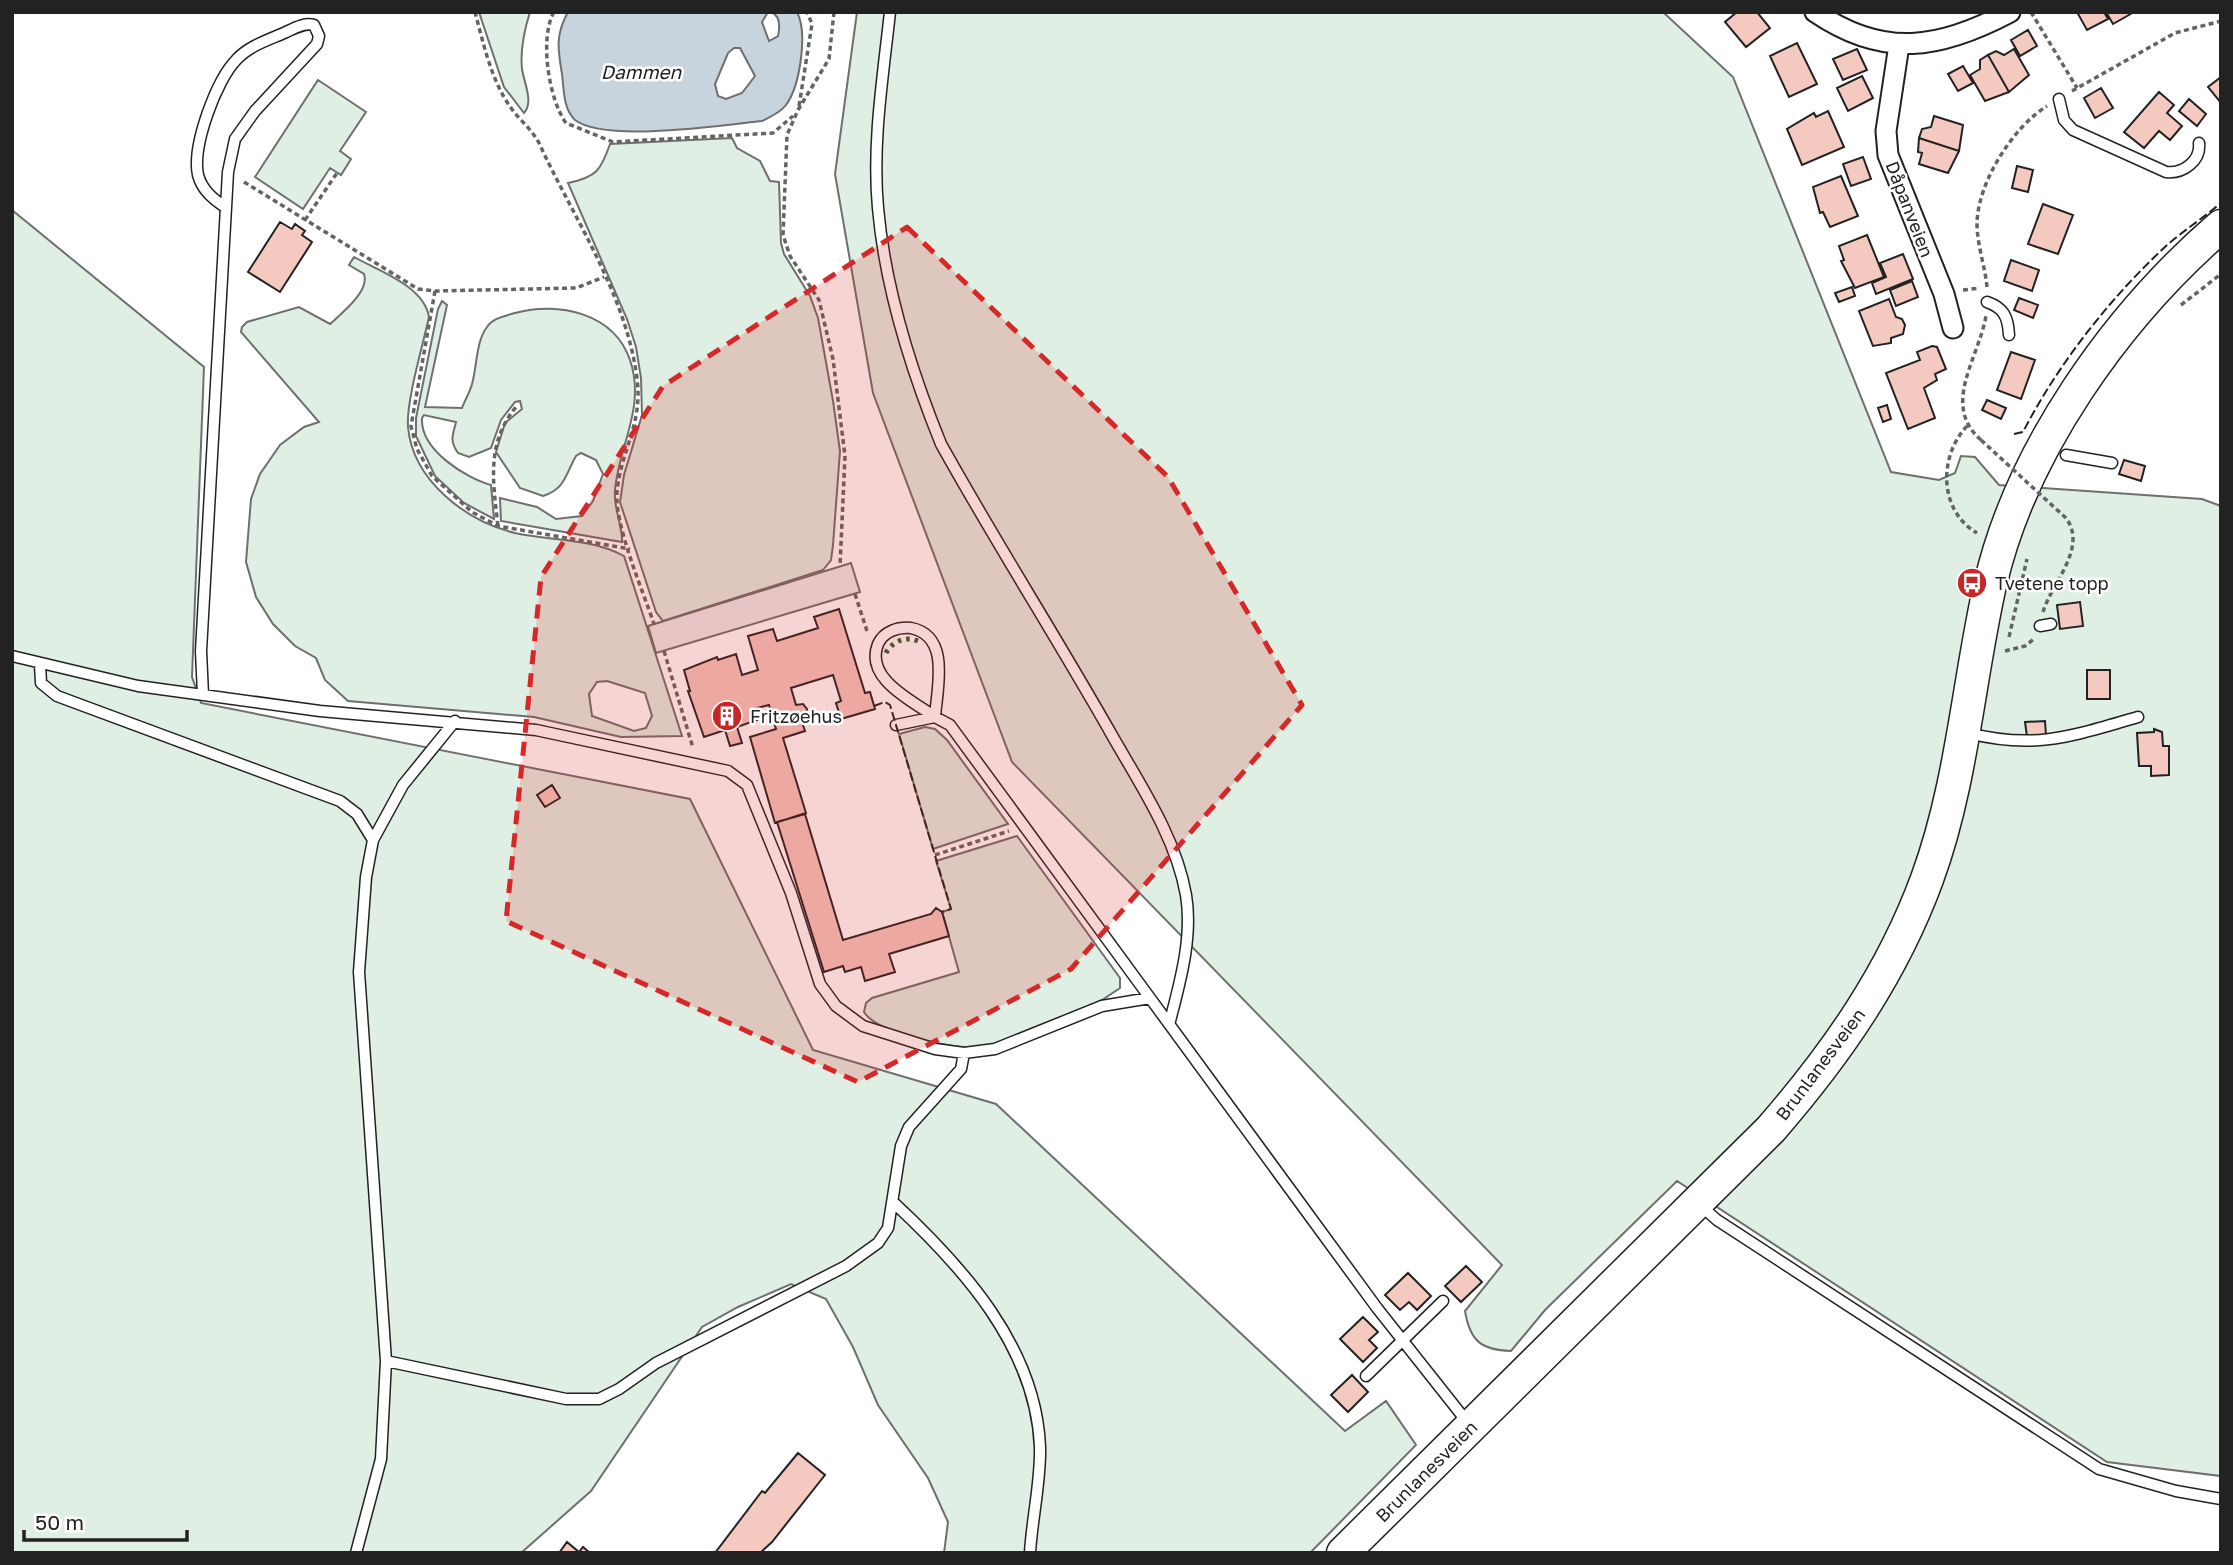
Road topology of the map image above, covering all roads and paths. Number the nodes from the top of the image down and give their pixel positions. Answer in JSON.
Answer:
{"nodes":[{"id":1,"x":475,"y":12,"type":"edge"},
{"id":2,"x":554,"y":12,"type":"edge"},
{"id":3,"x":807,"y":12,"type":"edge"},
{"id":4,"x":834,"y":12,"type":"edge"},
{"id":5,"x":890,"y":12,"type":"edge"},
{"id":6,"x":1815,"y":12,"type":"edge"},
{"id":7,"x":2010,"y":12,"type":"edge"},
{"id":8,"x":2031,"y":12,"type":"edge"},
{"id":9,"x":2221,"y":21,"type":"edge"},
{"id":10,"x":1899,"y":45,"type":"junction"},
{"id":11,"x":2059,"y":99,"type":"joint"},
{"id":12,"x":798,"y":110,"type":"junction"},
{"id":13,"x":2199,"y":143,"type":"dead end"},
{"id":14,"x":228,"y":172,"type":"junction"},
{"id":15,"x":337,"y":173,"type":"dead end"},
{"id":16,"x":225,"y":207,"type":"junction"},
{"id":17,"x":305,"y":220,"type":"junction"},
{"id":18,"x":2221,"y":226,"type":"edge"},
{"id":19,"x":2221,"y":253,"type":"edge"},
{"id":20,"x":2221,"y":274,"type":"edge"},
{"id":21,"x":604,"y":276,"type":"junction"},
{"id":22,"x":1987,"y":287,"type":"dead end"},
{"id":23,"x":435,"y":291,"type":"junction"},
{"id":24,"x":1987,"y":302,"type":"joint"},
{"id":25,"x":2179,"y":306,"type":"dead end"},
{"id":26,"x":1953,"y":328,"type":"dead end"},
{"id":27,"x":2009,"y":335,"type":"dead end"},
{"id":28,"x":2100,"y":361,"type":"junction"},
{"id":29,"x":516,"y":407,"type":"dead end"},
{"id":30,"x":1967,"y":426,"type":"junction"},
{"id":31,"x":2066,"y":455,"type":"dead end"},
{"id":32,"x":2112,"y":463,"type":"dead end"},
{"id":33,"x":2048,"y":496,"type":"dead end"},
{"id":34,"x":2044,"y":509,"type":"dead end"},
{"id":35,"x":498,"y":526,"type":"junction"},
{"id":36,"x":2016,"y":545,"type":"junction"},
{"id":37,"x":630,"y":549,"type":"junction"},
{"id":38,"x":840,"y":566,"type":"dead end"},
{"id":39,"x":855,"y":594,"type":"dead end"},
{"id":40,"x":653,"y":624,"type":"dead end"},
{"id":41,"x":2051,"y":624,"type":"dead end"},
{"id":42,"x":2040,"y":626,"type":"junction"},
{"id":43,"x":877,"y":647,"type":"junction"},
{"id":44,"x":664,"y":651,"type":"dead end"},
{"id":45,"x":2005,"y":651,"type":"junction"},
{"id":46,"x":12,"y":656,"type":"edge"},
{"id":47,"x":2003,"y":663,"type":"dead end"},
{"id":48,"x":40,"y":665,"type":"junction"},
{"id":49,"x":203,"y":695,"type":"junction"},
{"id":50,"x":935,"y":717,"type":"junction"},
{"id":51,"x":2138,"y":717,"type":"dead end"},
{"id":52,"x":455,"y":721,"type":"junction"},
{"id":53,"x":896,"y":725,"type":"dead end"},
{"id":54,"x":1964,"y":732,"type":"junction"},
{"id":55,"x":698,"y":763,"type":"junction"},
{"id":56,"x":1023,"y":823,"type":"junction"},
{"id":57,"x":373,"y":840,"type":"junction"},
{"id":58,"x":934,"y":855,"type":"dead end"},
{"id":59,"x":1150,"y":998,"type":"junction"},
{"id":60,"x":1170,"y":1021,"type":"junction"},
{"id":61,"x":964,"y":1053,"type":"junction"},
{"id":62,"x":892,"y":1202,"type":"junction"},
{"id":63,"x":1698,"y":1202,"type":"junction"},
{"id":64,"x":1443,"y":1301,"type":"dead end"},
{"id":65,"x":1403,"y":1339,"type":"junction"},
{"id":66,"x":386,"y":1361,"type":"junction"},
{"id":67,"x":1366,"y":1376,"type":"dead end"},
{"id":68,"x":1471,"y":1426,"type":"junction"},
{"id":69,"x":2221,"y":1499,"type":"edge"},
{"id":70,"x":356,"y":1553,"type":"edge"},
{"id":71,"x":1030,"y":1553,"type":"edge"},
{"id":72,"x":1343,"y":1553,"type":"edge"}],
"edges":[{"from":1,"to":21,"type":"path"},
{"from":2,"to":12,"type":"path"},
{"from":3,"to":12,"type":"path"},
{"from":4,"to":12,"type":"path"},
{"from":5,"to":60,"type":"lane"},
{"from":6,"to":10,"type":"street"},
{"from":7,"to":10,"type":"street"},
{"from":8,"to":9,"type":"path"},
{"from":10,"to":26,"type":"street","name":"Dåpanveien"},
{"from":11,"to":13,"type":"lane"},
{"from":11,"to":22,"type":"path"},
{"from":12,"to":38,"type":"path"},
{"from":14,"to":16,"type":"lane"},
{"from":14,"to":16,"type":"lane"},
{"from":14,"to":17,"type":"path"},
{"from":15,"to":17,"type":"path"},
{"from":16,"to":49,"type":"lane"},
{"from":17,"to":23,"type":"path"},
{"from":18,"to":28,"type":"main road","name":"Brunlanesveien"},
{"from":19,"to":28,"type":"main road","name":"Brunlanesveien"},
{"from":20,"to":25,"type":"path"},
{"from":21,"to":23,"type":"path"},
{"from":21,"to":37,"type":"path"},
{"from":23,"to":35,"type":"path"},
{"from":24,"to":27,"type":"lane"},
{"from":24,"to":30,"type":"path"},
{"from":28,"to":36,"type":"main road","name":"Brunlanesveien"},
{"from":29,"to":35,"type":"path"},
{"from":30,"to":36,"type":"path"},
{"from":30,"to":42,"type":"path","bridge":true},
{"from":31,"to":32,"type":"lane"},
{"from":33,"to":34,"type":"path"},
{"from":35,"to":37,"type":"path"},
{"from":36,"to":45,"type":"path"},
{"from":36,"to":54,"type":"main road","name":"Brunlanesveien"},
{"from":37,"to":40,"type":"path"},
{"from":39,"to":43,"type":"path"},
{"from":41,"to":42,"type":"lane"},
{"from":42,"to":45,"type":"path"},
{"from":43,"to":50,"type":"lane"},
{"from":43,"to":50,"type":"lane"},
{"from":44,"to":55,"type":"path"},
{"from":45,"to":47,"type":"path"},
{"from":46,"to":48,"type":"lane"},
{"from":48,"to":49,"type":"lane"},
{"from":48,"to":57,"type":"lane"},
{"from":49,"to":52,"type":"lane"},
{"from":50,"to":53,"type":"lane"},
{"from":50,"to":56,"type":"lane"},
{"from":51,"to":54,"type":"lane"},
{"from":52,"to":55,"type":"lane"},
{"from":52,"to":57,"type":"lane"},
{"from":54,"to":63,"type":"main road","name":"Brunlanesveien"},
{"from":55,"to":61,"type":"lane"},
{"from":56,"to":58,"type":"path"},
{"from":56,"to":59,"type":"lane"},
{"from":57,"to":66,"type":"lane"},
{"from":59,"to":60,"type":"lane"},
{"from":59,"to":61,"type":"lane"},
{"from":60,"to":65,"type":"lane"},
{"from":61,"to":62,"type":"lane"},
{"from":62,"to":66,"type":"lane"},
{"from":62,"to":71,"type":"lane"},
{"from":63,"to":68,"type":"main road","name":"Brunlanesveien"},
{"from":63,"to":69,"type":"lane"},
{"from":64,"to":65,"type":"lane"},
{"from":65,"to":67,"type":"lane"},
{"from":65,"to":68,"type":"lane"},
{"from":66,"to":70,"type":"lane"},
{"from":68,"to":72,"type":"main road","name":"Brunlanesveien"}]}
